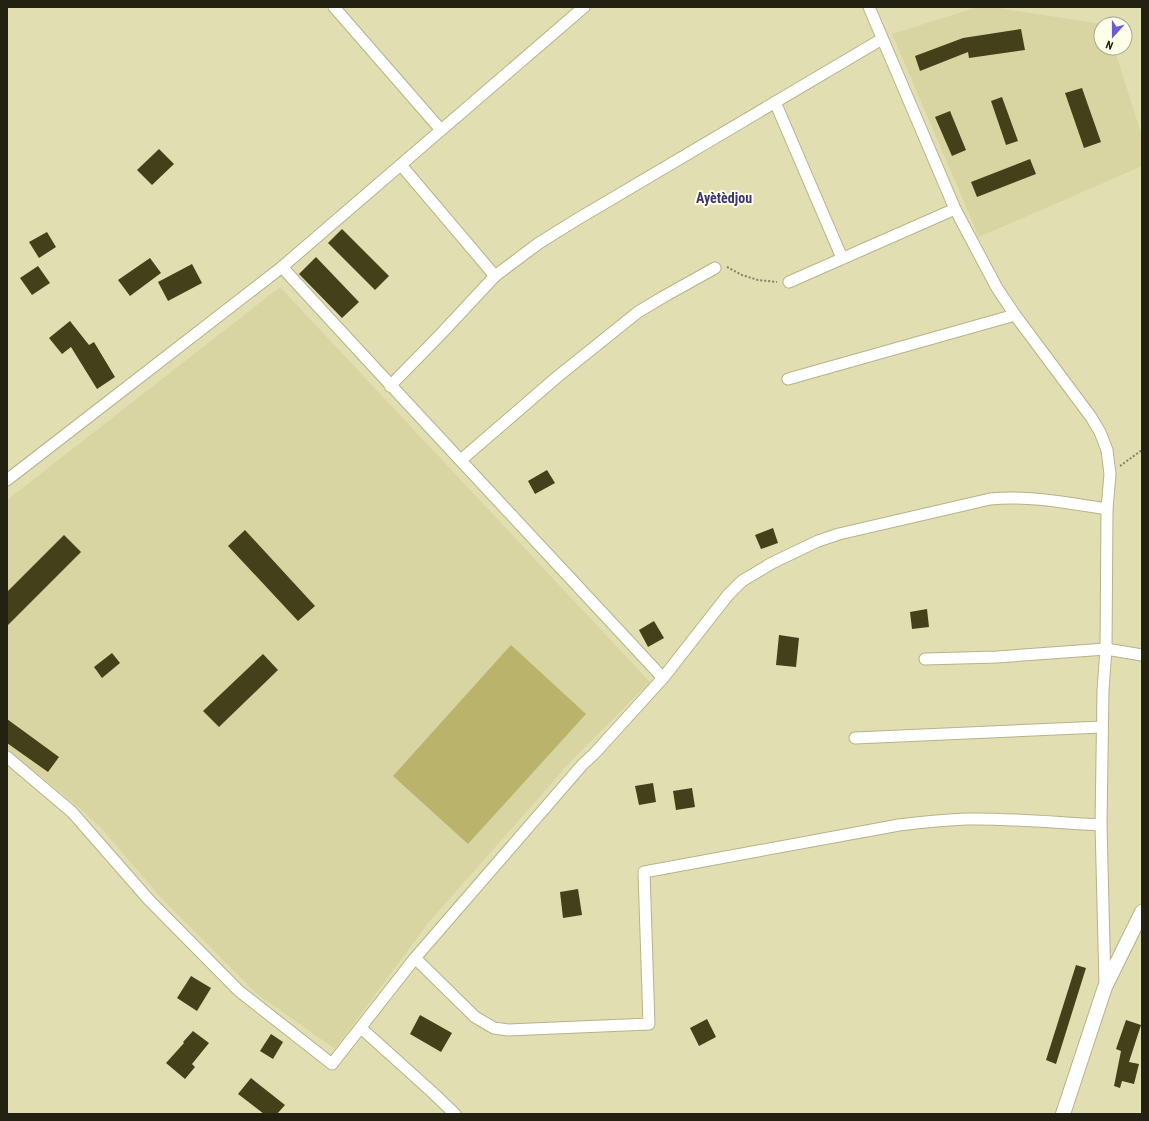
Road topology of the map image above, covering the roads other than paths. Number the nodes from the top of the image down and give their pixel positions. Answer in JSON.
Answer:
{"nodes":[{"id":1,"x":334,"y":7,"type":"edge"},
{"id":2,"x":584,"y":7,"type":"edge"},
{"id":3,"x":869,"y":7,"type":"edge"},
{"id":4,"x":882,"y":38,"type":"junction"},
{"id":5,"x":775,"y":102,"type":"junction"},
{"id":6,"x":441,"y":130,"type":"junction"},
{"id":7,"x":401,"y":164,"type":"junction"},
{"id":8,"x":955,"y":209,"type":"junction"},
{"id":9,"x":842,"y":258,"type":"junction"},
{"id":10,"x":282,"y":267,"type":"junction"},
{"id":11,"x":715,"y":268,"type":"road end"},
{"id":12,"x":495,"y":276,"type":"junction"},
{"id":13,"x":789,"y":282,"type":"road end"},
{"id":14,"x":1015,"y":315,"type":"junction"},
{"id":15,"x":788,"y":379,"type":"dead end"},
{"id":16,"x":390,"y":386,"type":"junction"},
{"id":17,"x":461,"y":460,"type":"junction"},
{"id":18,"x":7,"y":480,"type":"edge"},
{"id":19,"x":1107,"y":509,"type":"junction"},
{"id":20,"x":1106,"y":649,"type":"junction"},
{"id":21,"x":1142,"y":655,"type":"edge"},
{"id":22,"x":925,"y":659,"type":"dead end"},
{"id":23,"x":663,"y":678,"type":"junction"},
{"id":24,"x":1102,"y":727,"type":"junction"},
{"id":25,"x":855,"y":738,"type":"dead end"},
{"id":26,"x":7,"y":757,"type":"edge"},
{"id":27,"x":1101,"y":825,"type":"junction"},
{"id":28,"x":1142,"y":912,"type":"edge"},
{"id":29,"x":415,"y":958,"type":"junction"},
{"id":30,"x":1105,"y":987,"type":"junction"},
{"id":31,"x":361,"y":1028,"type":"junction"},
{"id":32,"x":455,"y":1114,"type":"edge"},
{"id":33,"x":1063,"y":1114,"type":"edge"}],
"edges":[{"from":1,"to":6,"type":"street"},
{"from":2,"to":6,"type":"street"},
{"from":3,"to":4,"type":"street"},
{"from":4,"to":5,"type":"street"},
{"from":4,"to":8,"type":"street"},
{"from":5,"to":9,"type":"street"},
{"from":5,"to":12,"type":"street"},
{"from":6,"to":7,"type":"street"},
{"from":7,"to":10,"type":"street"},
{"from":7,"to":12,"type":"street"},
{"from":8,"to":9,"type":"street"},
{"from":8,"to":14,"type":"street"},
{"from":9,"to":13,"type":"street"},
{"from":10,"to":16,"type":"street"},
{"from":10,"to":18,"type":"street"},
{"from":11,"to":17,"type":"street"},
{"from":12,"to":16,"type":"street"},
{"from":14,"to":15,"type":"street"},
{"from":14,"to":19,"type":"street"},
{"from":16,"to":17,"type":"street"},
{"from":17,"to":23,"type":"street"},
{"from":19,"to":20,"type":"street"},
{"from":19,"to":23,"type":"street"},
{"from":20,"to":21,"type":"street"},
{"from":20,"to":22,"type":"street"},
{"from":20,"to":24,"type":"street"},
{"from":23,"to":29,"type":"street"},
{"from":24,"to":25,"type":"street"},
{"from":24,"to":27,"type":"street"},
{"from":26,"to":31,"type":"street"},
{"from":27,"to":29,"type":"street"},
{"from":27,"to":30,"type":"street"},
{"from":28,"to":30,"type":"street"},
{"from":29,"to":31,"type":"street"},
{"from":30,"to":33,"type":"street"},
{"from":31,"to":32,"type":"street"}]}
